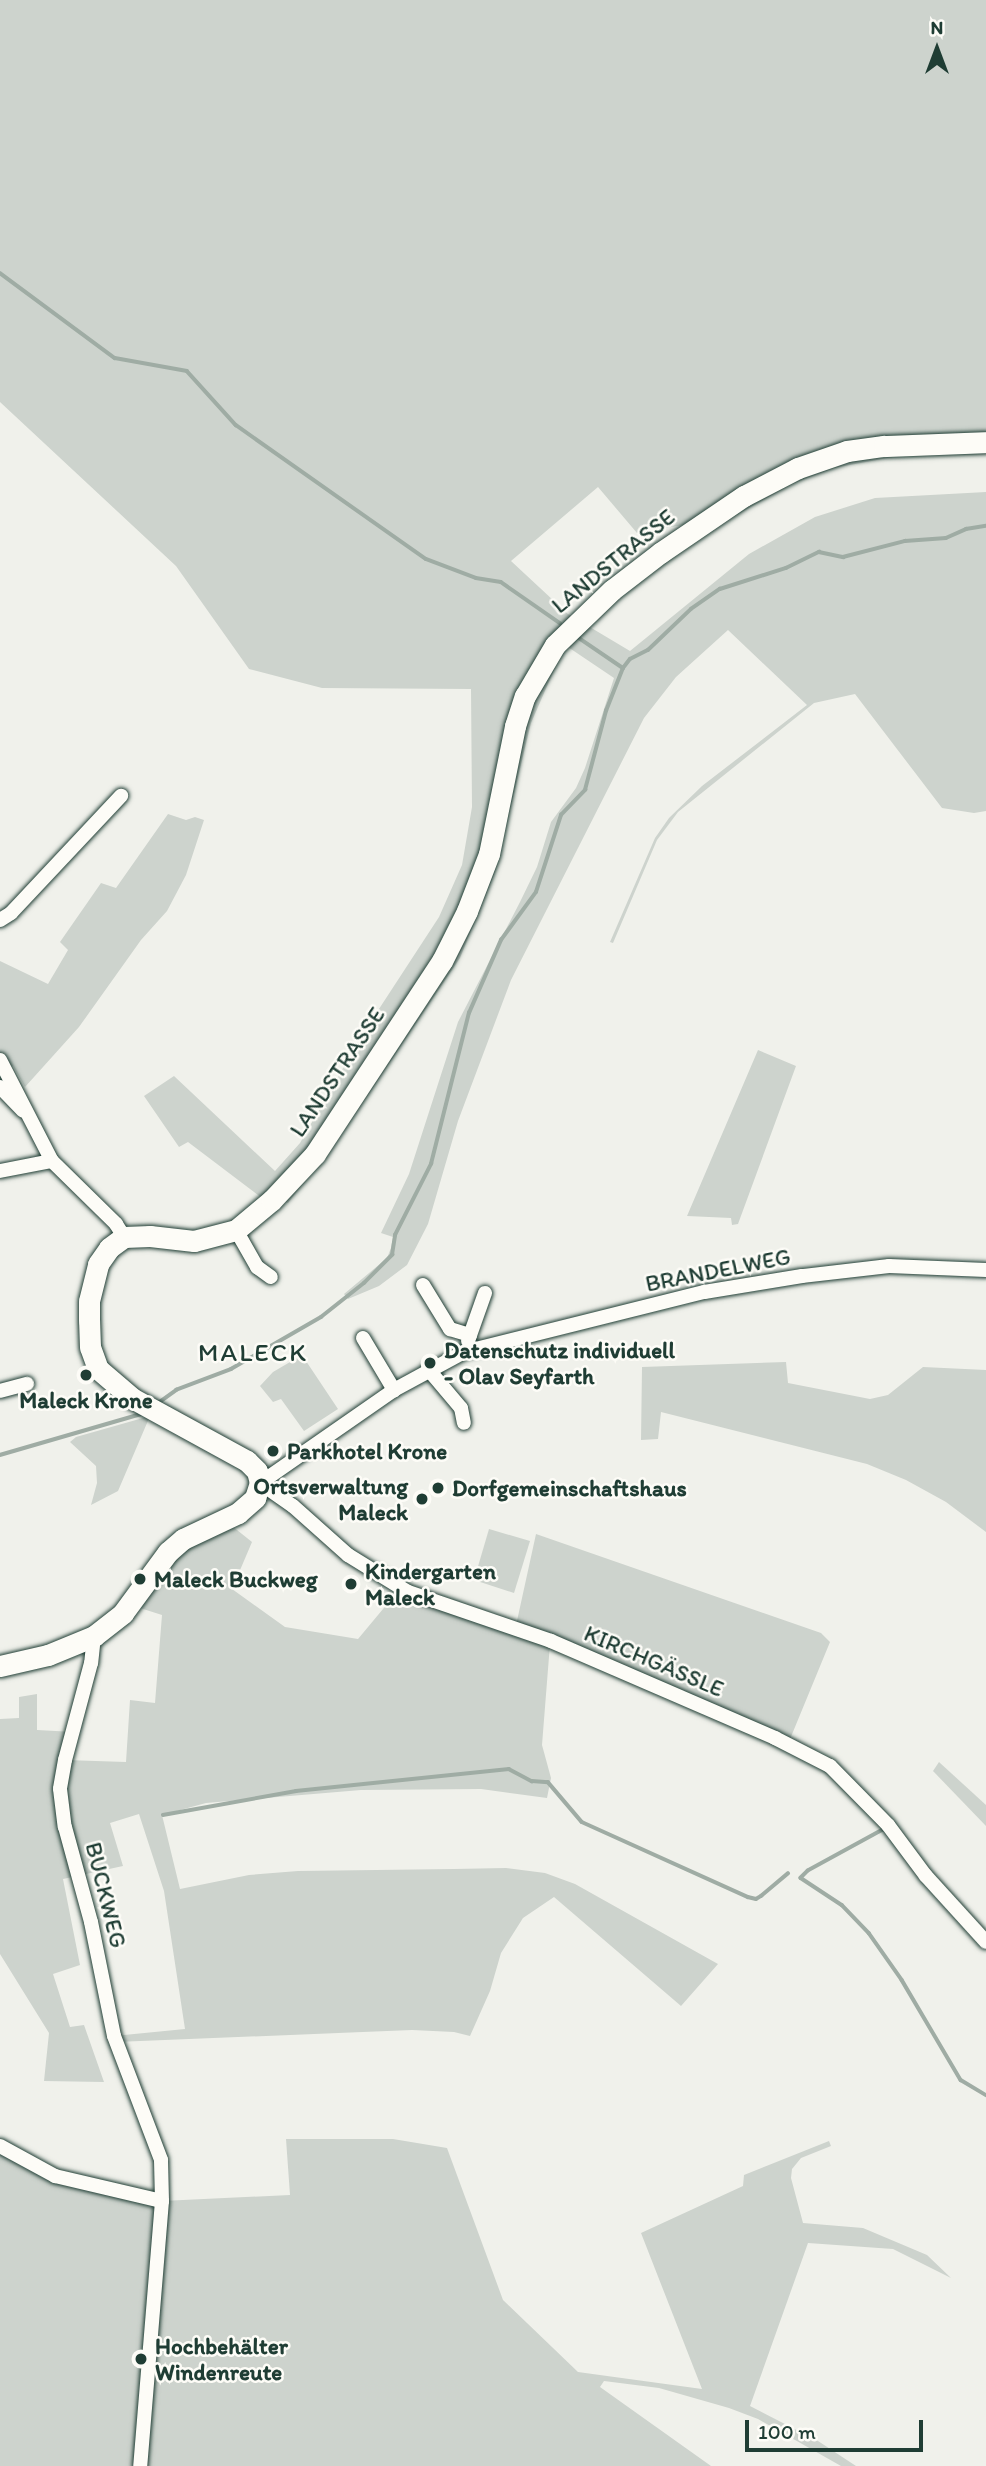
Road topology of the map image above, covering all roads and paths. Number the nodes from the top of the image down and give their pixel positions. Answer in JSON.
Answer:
{"nodes":[{"id":1,"x":986,"y":442,"type":"edge"},
{"id":2,"x":121,"y":796,"type":"dead end"},
{"id":3,"x":0,"y":920,"type":"edge"},
{"id":4,"x":0,"y":1060,"type":"edge"},
{"id":5,"x":0,"y":1087,"type":"edge"},
{"id":6,"x":29,"y":1114,"type":"junction"},
{"id":7,"x":52,"y":1161,"type":"junction"},
{"id":8,"x":0,"y":1171,"type":"edge"},
{"id":9,"x":236,"y":1230,"type":"junction"},
{"id":10,"x":124,"y":1237,"type":"junction"},
{"id":11,"x":986,"y":1270,"type":"edge"},
{"id":12,"x":271,"y":1277,"type":"dead end"},
{"id":13,"x":423,"y":1285,"type":"dead end"},
{"id":14,"x":485,"y":1293,"type":"dead end"},
{"id":15,"x":470,"y":1335,"type":"junction"},
{"id":16,"x":363,"y":1338,"type":"dead end"},
{"id":17,"x":464,"y":1352,"type":"junction"},
{"id":18,"x":428,"y":1369,"type":"junction"},
{"id":19,"x":27,"y":1384,"type":"dead end"},
{"id":20,"x":394,"y":1390,"type":"junction"},
{"id":21,"x":0,"y":1391,"type":"edge"},
{"id":22,"x":464,"y":1423,"type":"dead end"},
{"id":23,"x":260,"y":1483,"type":"junction"},
{"id":24,"x":94,"y":1636,"type":"junction"},
{"id":25,"x":0,"y":1666,"type":"edge"},
{"id":26,"x":986,"y":1942,"type":"edge"},
{"id":27,"x":0,"y":2146,"type":"edge"},
{"id":28,"x":162,"y":2202,"type":"junction"},
{"id":29,"x":140,"y":2466,"type":"edge"}],
"edges":[{"from":1,"to":9,"type":"street","name":"LANDSTRASSE"},
{"from":2,"to":3,"type":"street"},
{"from":4,"to":6,"type":"street"},
{"from":5,"to":6,"type":"street"},
{"from":6,"to":7,"type":"street"},
{"from":7,"to":8,"type":"street"},
{"from":7,"to":10,"type":"street"},
{"from":9,"to":10,"type":"street","name":"LANDSTRASSE"},
{"from":9,"to":12,"type":"street"},
{"from":10,"to":23,"type":"street"},
{"from":11,"to":17,"type":"street","name":"BRANDELWEG"},
{"from":13,"to":15,"type":"street"},
{"from":14,"to":15,"type":"street"},
{"from":15,"to":17,"type":"street"},
{"from":16,"to":20,"type":"street"},
{"from":17,"to":18,"type":"street","name":"BRANDELWEG"},
{"from":18,"to":20,"type":"street","name":"BRANDELWEG"},
{"from":18,"to":22,"type":"street"},
{"from":19,"to":21,"type":"street"},
{"from":20,"to":23,"type":"street","name":"BRANDELWEG"},
{"from":23,"to":24,"type":"street"},
{"from":23,"to":26,"type":"street","name":"KIRCHGÄSSLE"},
{"from":24,"to":25,"type":"street"},
{"from":24,"to":28,"type":"street","name":"BUCKWEG"},
{"from":27,"to":28,"type":"street"},
{"from":28,"to":29,"type":"street","name":"BUCKWEG"}]}
